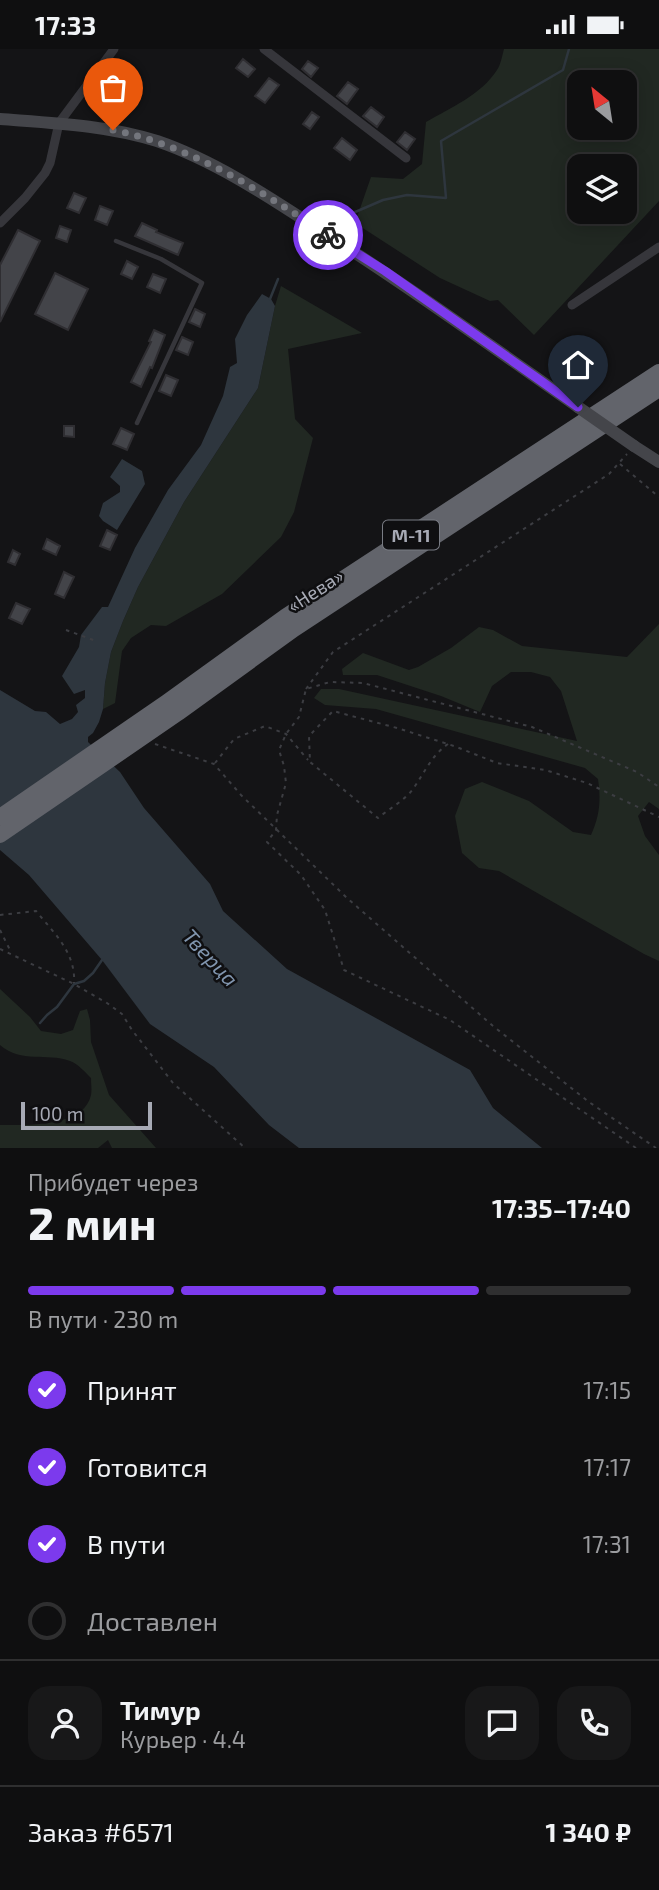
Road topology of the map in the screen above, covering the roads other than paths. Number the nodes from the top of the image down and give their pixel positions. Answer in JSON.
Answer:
{"nodes":[{"id":1,"x":114,"y":49,"type":"edge"},
{"id":2,"x":264,"y":49,"type":"edge"},
{"id":3,"x":0,"y":119,"type":"edge"},
{"id":4,"x":60,"y":123,"type":"junction"},
{"id":5,"x":406,"y":159,"type":"dead end"},
{"id":6,"x":0,"y":223,"type":"edge"},
{"id":7,"x":116,"y":241,"type":"dead end"},
{"id":8,"x":659,"y":247,"type":"edge"},
{"id":9,"x":572,"y":305,"type":"dead end"},
{"id":10,"x":659,"y":372,"type":"edge"},
{"id":11,"x":659,"y":389,"type":"edge"},
{"id":12,"x":137,"y":423,"type":"dead end"},
{"id":13,"x":659,"y":462,"type":"edge"},
{"id":14,"x":172,"y":708,"type":"junction"},
{"id":15,"x":0,"y":817,"type":"edge"},
{"id":16,"x":0,"y":835,"type":"edge"}],
"edges":[{"from":1,"to":4,"type":"street"},
{"from":2,"to":5,"type":"street"},
{"from":3,"to":4,"type":"main road"},
{"from":4,"to":6,"type":"street"},
{"from":4,"to":13,"type":"main road","bridge":true},
{"from":7,"to":12,"type":"lane"},
{"from":8,"to":9,"type":"street"},
{"from":10,"to":14,"type":"highway","name":"«Нева»","number":"М-11"},
{"from":11,"to":14,"type":"highway","name":"«Нева»","number":"М-11"},
{"from":14,"to":15,"type":"highway","name":"«Нева»","number":"М-11"},
{"from":14,"to":16,"type":"highway","name":"«Нева»","number":"М-11"}]}
